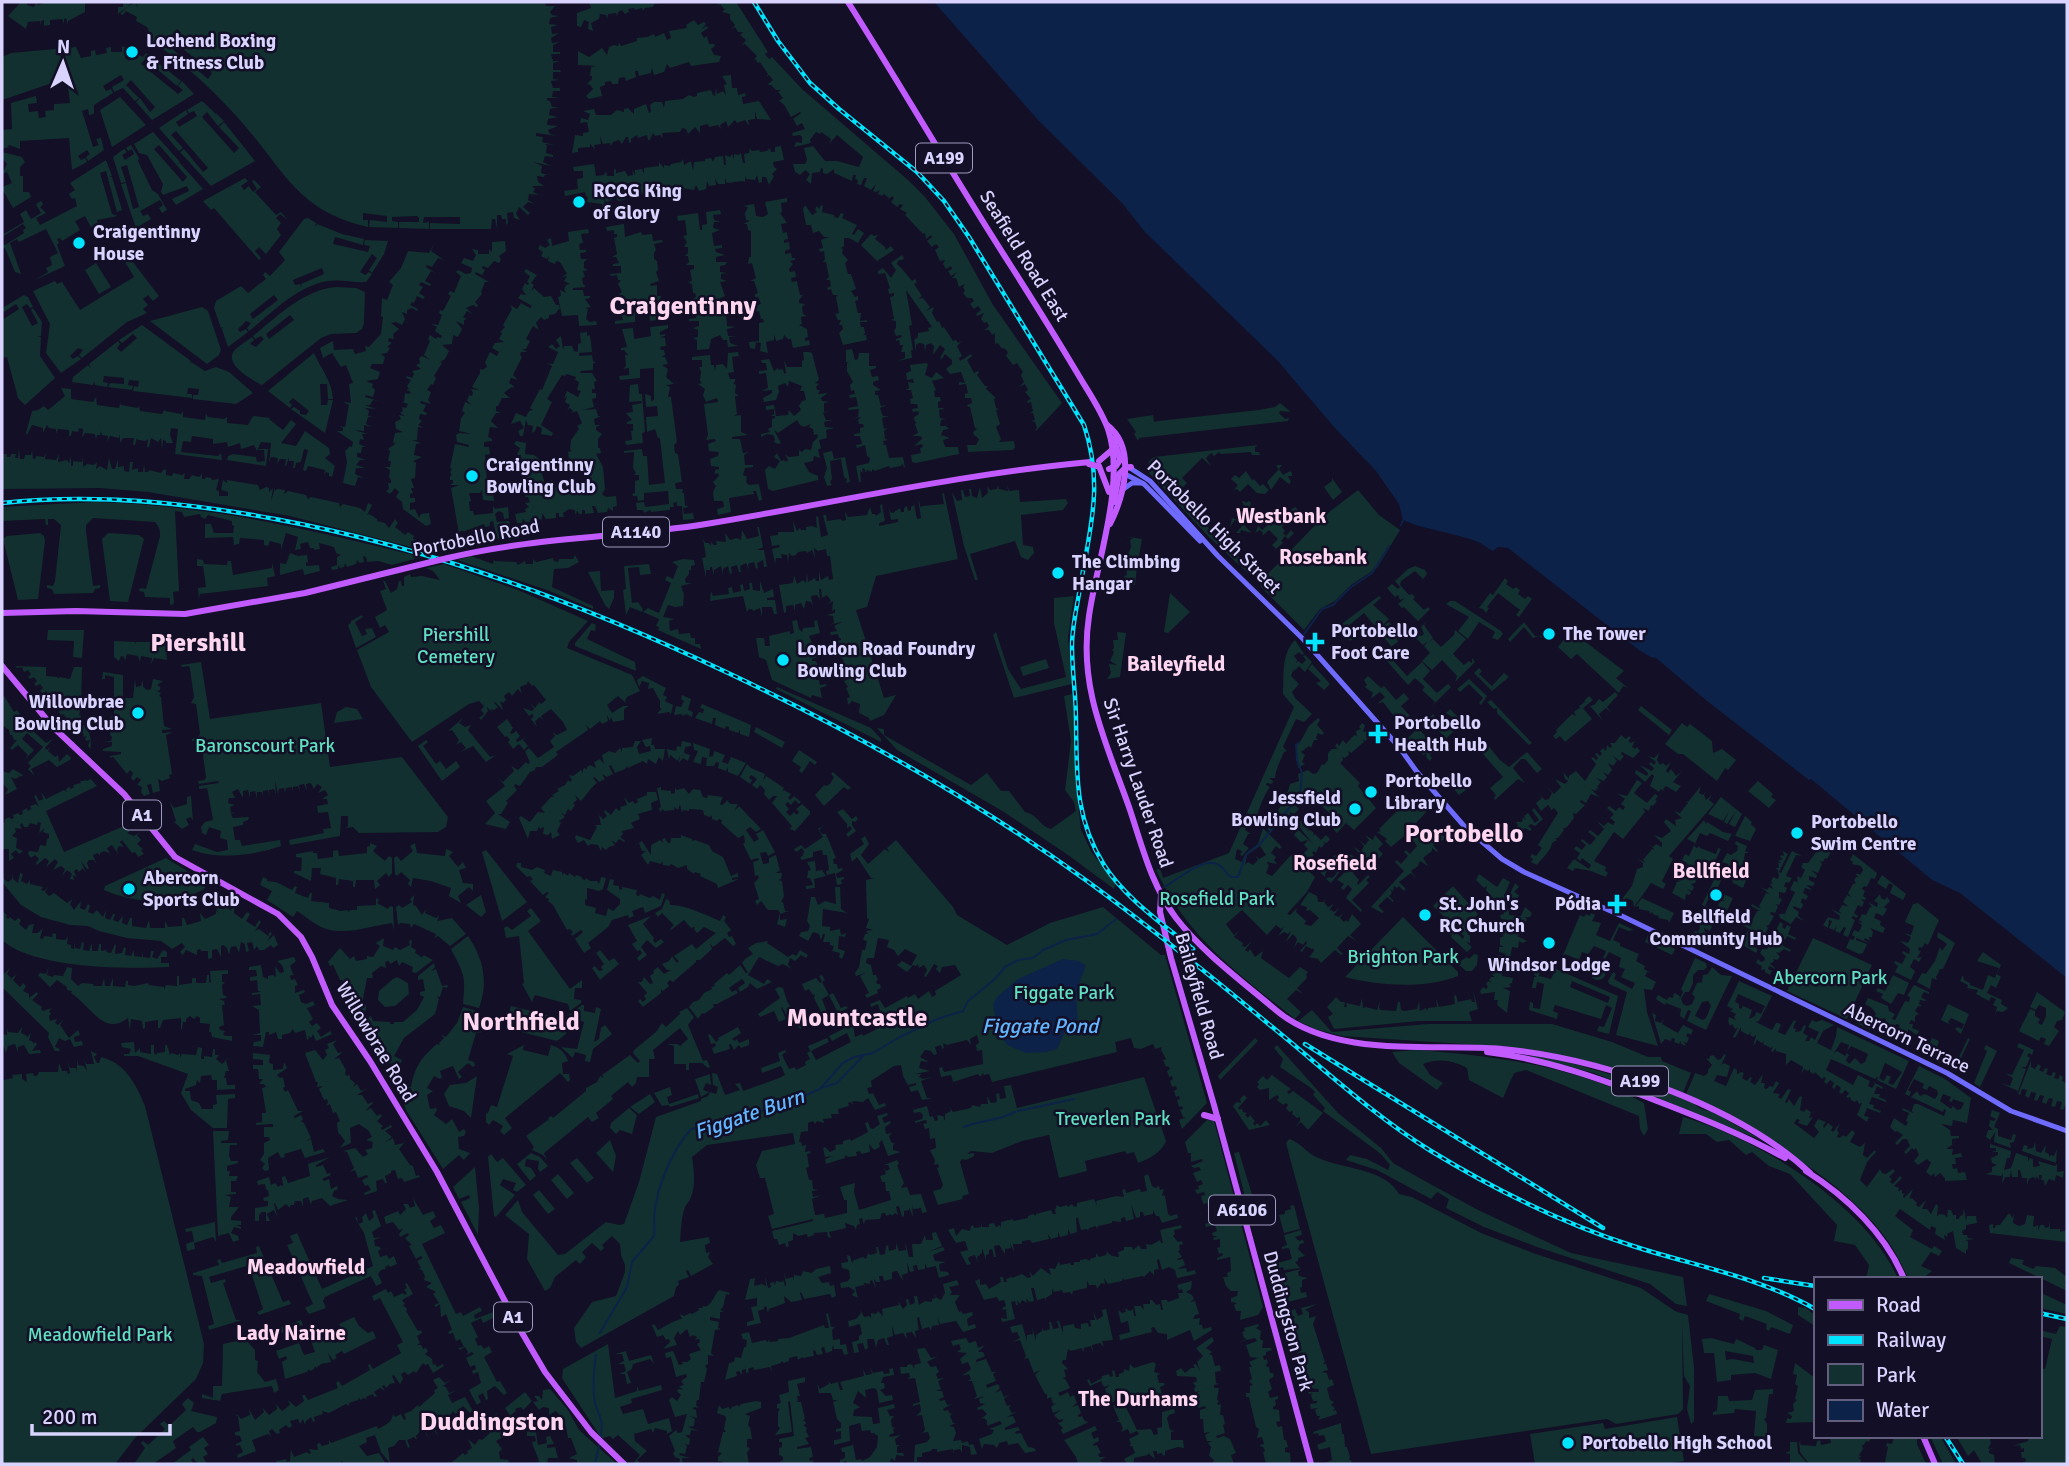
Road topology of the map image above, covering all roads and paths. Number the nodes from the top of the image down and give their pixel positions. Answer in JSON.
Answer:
{"nodes":[{"id":1,"x":848,"y":2,"type":"edge"},
{"id":2,"x":1107,"y":425,"type":"junction"},
{"id":3,"x":1113,"y":449,"type":"junction"},
{"id":4,"x":1124,"y":455,"type":"junction"},
{"id":5,"x":1093,"y":463,"type":"junction"},
{"id":6,"x":1121,"y":468,"type":"junction"},
{"id":7,"x":1144,"y":484,"type":"junction"},
{"id":8,"x":1122,"y":490,"type":"junction"},
{"id":9,"x":1111,"y":497,"type":"junction"},
{"id":10,"x":1106,"y":531,"type":"junction"},
{"id":11,"x":1218,"y":556,"type":"junction"},
{"id":12,"x":2,"y":613,"type":"edge"},
{"id":13,"x":2,"y":666,"type":"edge"},
{"id":14,"x":1161,"y":895,"type":"junction"},
{"id":15,"x":1780,"y":994,"type":"joint"},
{"id":16,"x":1450,"y":1047,"type":"junction"},
{"id":17,"x":1214,"y":1105,"type":"joint"},
{"id":18,"x":1204,"y":1115,"type":"dead end"},
{"id":19,"x":1217,"y":1119,"type":"junction"},
{"id":20,"x":2067,"y":1131,"type":"edge"},
{"id":21,"x":1810,"y":1173,"type":"junction"},
{"id":22,"x":1903,"y":1277,"type":"edge"},
{"id":23,"x":1923,"y":1438,"type":"edge"},
{"id":24,"x":1923,"y":1438,"type":"edge"},
{"id":25,"x":624,"y":1464,"type":"edge"},
{"id":26,"x":1311,"y":1464,"type":"edge"},
{"id":27,"x":1930,"y":1464,"type":"edge"},
{"id":28,"x":1935,"y":1464,"type":"edge"}],
"edges":[{"from":1,"to":2,"type":"main road","name":"Seafield Road East","number":"A199"},
{"from":2,"to":3,"type":"main road","name":"Seafield Road East","number":"A199"},
{"from":2,"to":4,"type":"main road","number":"A199"},
{"from":2,"to":6,"type":"main road","number":"A199"},
{"from":3,"to":5,"type":"main road"},
{"from":3,"to":6,"type":"main road","name":"Seafield Road East","number":"A199"},
{"from":4,"to":6,"type":"main road","number":"A199"},
{"from":4,"to":6,"type":"main road","number":"A199"},
{"from":5,"to":6,"type":"main road","name":"Portobello Road","number":"A1140"},
{"from":5,"to":9,"type":"main road"},
{"from":5,"to":12,"type":"main road","name":"Portobello Road","number":"A1140","bridge":true},
{"from":6,"to":7,"type":"main road"},
{"from":6,"to":8,"type":"main road","number":"A199"},
{"from":6,"to":9,"type":"main road","name":"Sir Harry Lauder Road","number":"A199"},
{"from":6,"to":10,"type":"main road","number":"A199"},
{"from":6,"to":11,"type":"main road","name":"Portobello High Street"},
{"from":7,"to":8,"type":"main road"},
{"from":7,"to":11,"type":"main road"},
{"from":8,"to":10,"type":"main road","number":"A199"},
{"from":9,"to":10,"type":"main road","name":"Sir Harry Lauder Road","number":"A199"},
{"from":10,"to":14,"type":"main road","name":"Sir Harry Lauder Road","number":"A199"},
{"from":11,"to":15,"type":"main road","name":"Portobello High Street"},
{"from":13,"to":25,"type":"main road","name":"Willowbrae Road","number":"A1"},
{"from":14,"to":16,"type":"main road","name":"Sir Harry Lauder Road","number":"A199"},
{"from":14,"to":17,"type":"main road","name":"Baileyfield Road","number":"A6106"},
{"from":15,"to":20,"type":"main road","name":"Abercorn Terrace"},
{"from":16,"to":21,"type":"main road","name":"Sir Harry Lauder Road","number":"A199"},
{"from":16,"to":21,"type":"main road","name":"Sir Harry Lauder Road","number":"A199"},
{"from":17,"to":19,"type":"main road","name":"Duddingston Park","number":"A6106"},
{"from":18,"to":19,"type":"main road"},
{"from":19,"to":26,"type":"main road","name":"Duddingston Park","number":"A6106"},
{"from":21,"to":22,"type":"main road","name":"Sir Harry Lauder Road","number":"A199"},
{"from":23,"to":27,"type":"main road"},
{"from":24,"to":28,"type":"main road"}]}
